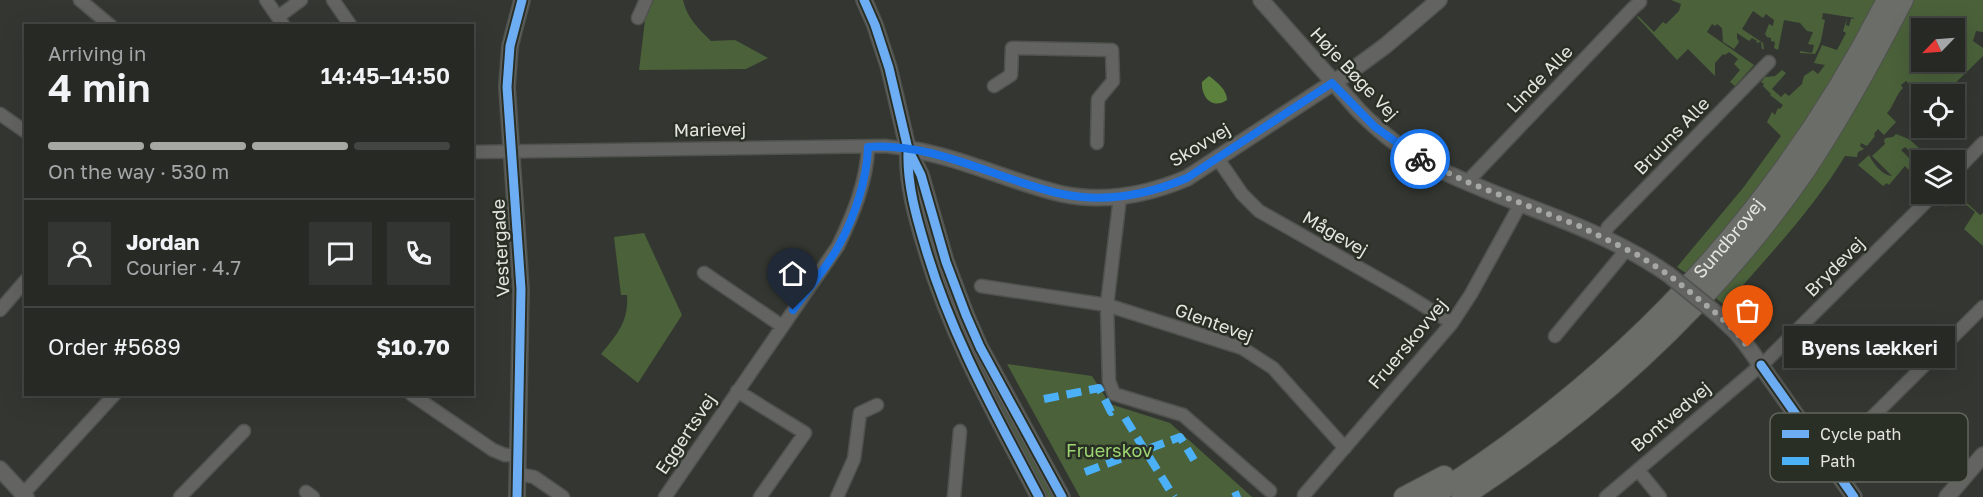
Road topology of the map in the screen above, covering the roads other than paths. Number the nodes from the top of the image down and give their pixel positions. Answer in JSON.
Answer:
{"nodes":[{"id":1,"x":80,"y":0,"type":"edge"},
{"id":2,"x":266,"y":0,"type":"edge"},
{"id":3,"x":301,"y":0,"type":"edge"},
{"id":4,"x":333,"y":0,"type":"edge"},
{"id":5,"x":522,"y":0,"type":"edge"},
{"id":6,"x":646,"y":0,"type":"edge"},
{"id":7,"x":864,"y":0,"type":"edge"},
{"id":8,"x":1261,"y":0,"type":"edge"},
{"id":9,"x":1439,"y":0,"type":"edge"},
{"id":10,"x":1887,"y":0,"type":"edge"},
{"id":11,"x":1903,"y":0,"type":"edge"},
{"id":12,"x":1640,"y":2,"type":"dead end"},
{"id":13,"x":638,"y":18,"type":"dead end"},
{"id":14,"x":281,"y":21,"type":"edge"},
{"id":15,"x":109,"y":24,"type":"edge"},
{"id":16,"x":350,"y":24,"type":"edge"},
{"id":17,"x":1769,"y":62,"type":"dead end"},
{"id":18,"x":1332,"y":83,"type":"junction"},
{"id":19,"x":994,"y":86,"type":"dead end"},
{"id":20,"x":0,"y":114,"type":"edge"},
{"id":21,"x":24,"y":131,"type":"edge"},
{"id":22,"x":1097,"y":143,"type":"dead end"},
{"id":23,"x":1983,"y":143,"type":"edge"},
{"id":24,"x":868,"y":147,"type":"junction"},
{"id":25,"x":908,"y":149,"type":"junction"},
{"id":26,"x":512,"y":151,"type":"junction"},
{"id":27,"x":474,"y":152,"type":"edge"},
{"id":28,"x":1218,"y":159,"type":"junction"},
{"id":29,"x":1965,"y":162,"type":"edge"},
{"id":30,"x":1467,"y":182,"type":"junction"},
{"id":31,"x":1120,"y":197,"type":"junction"},
{"id":32,"x":1521,"y":202,"type":"junction"},
{"id":33,"x":1924,"y":204,"type":"edge"},
{"id":34,"x":1603,"y":237,"type":"junction"},
{"id":35,"x":1627,"y":249,"type":"junction"},
{"id":36,"x":704,"y":273,"type":"dead end"},
{"id":37,"x":24,"y":282,"type":"edge"},
{"id":38,"x":981,"y":286,"type":"dead end"},
{"id":39,"x":1107,"y":305,"type":"junction"},
{"id":40,"x":1671,"y":305,"type":"junction"},
{"id":41,"x":1983,"y":308,"type":"edge"},
{"id":42,"x":0,"y":310,"type":"edge"},
{"id":43,"x":1452,"y":323,"type":"junction"},
{"id":44,"x":782,"y":326,"type":"junction"},
{"id":45,"x":1555,"y":336,"type":"dead end"},
{"id":46,"x":1761,"y":365,"type":"junction"},
{"id":47,"x":737,"y":391,"type":"junction"},
{"id":48,"x":113,"y":396,"type":"edge"},
{"id":49,"x":414,"y":396,"type":"edge"},
{"id":50,"x":877,"y":405,"type":"dead end"},
{"id":51,"x":1584,"y":409,"type":"junction"},
{"id":52,"x":1794,"y":413,"type":"edge"},
{"id":53,"x":1877,"y":413,"type":"edge"},
{"id":54,"x":244,"y":431,"type":"dead end"},
{"id":55,"x":960,"y":431,"type":"dead end"},
{"id":56,"x":1345,"y":447,"type":"junction"},
{"id":57,"x":1983,"y":455,"type":"edge"},
{"id":58,"x":518,"y":456,"type":"junction"},
{"id":59,"x":0,"y":469,"type":"edge"},
{"id":60,"x":1638,"y":470,"type":"junction"},
{"id":61,"x":1968,"y":472,"type":"edge"},
{"id":62,"x":518,"y":474,"type":"junction"},
{"id":63,"x":1843,"y":482,"type":"edge"},
{"id":64,"x":1960,"y":482,"type":"edge"},
{"id":65,"x":1270,"y":491,"type":"dead end"},
{"id":66,"x":24,"y":495,"type":"edge"},
{"id":67,"x":1304,"y":495,"type":"dead end"},
{"id":68,"x":180,"y":497,"type":"edge"},
{"id":69,"x":517,"y":497,"type":"edge"},
{"id":70,"x":563,"y":497,"type":"edge"},
{"id":71,"x":665,"y":497,"type":"edge"},
{"id":72,"x":760,"y":497,"type":"edge"},
{"id":73,"x":837,"y":497,"type":"edge"},
{"id":74,"x":954,"y":497,"type":"edge"},
{"id":75,"x":1039,"y":497,"type":"edge"},
{"id":76,"x":1062,"y":497,"type":"edge"},
{"id":77,"x":1404,"y":497,"type":"edge"},
{"id":78,"x":1431,"y":497,"type":"edge"},
{"id":79,"x":1462,"y":497,"type":"edge"},
{"id":80,"x":1477,"y":497,"type":"edge"},
{"id":81,"x":1606,"y":497,"type":"edge"},
{"id":82,"x":1660,"y":497,"type":"edge"},
{"id":83,"x":1854,"y":497,"type":"edge"},
{"id":84,"x":1947,"y":497,"type":"edge"}],
"edges":[{"from":1,"to":15,"type":"street"},
{"from":2,"to":14,"type":"street"},
{"from":3,"to":14,"type":"street"},
{"from":4,"to":16,"type":"street"},
{"from":5,"to":26,"type":"street","name":"Vestergade"},
{"from":6,"to":13,"type":"street"},
{"from":7,"to":25,"type":"street"},
{"from":8,"to":18,"type":"street","name":"Høje Bøge Vej"},
{"from":9,"to":18,"type":"street","name":"Skovvej"},
{"from":10,"to":40,"type":"main road","name":"Sundbrovej"},
{"from":11,"to":51,"type":"main road","name":"Sundbrovej"},
{"from":12,"to":30,"type":"street","name":"Linde Alle"},
{"from":17,"to":34,"type":"street","name":"Bruuns Alle"},
{"from":18,"to":28,"type":"street","name":"Skovvej"},
{"from":18,"to":30,"type":"street","name":"Høje Bøge Vej"},
{"from":19,"to":22,"type":"street"},
{"from":20,"to":21,"type":"street"},
{"from":23,"to":29,"type":"street"},
{"from":24,"to":25,"type":"street","name":"Marievej"},
{"from":24,"to":26,"type":"street","name":"Marievej"},
{"from":24,"to":44,"type":"street","name":"Eggertsvej"},
{"from":25,"to":31,"type":"street","name":"Skovvej"},
{"from":25,"to":75,"type":"street"},
{"from":25,"to":76,"type":"street"},
{"from":26,"to":27,"type":"street","name":"Marievej"},
{"from":26,"to":58,"type":"street","name":"Vestergade"},
{"from":28,"to":31,"type":"street","name":"Skovvej"},
{"from":28,"to":43,"type":"street","name":"Mågevej"},
{"from":30,"to":32,"type":"street","name":"Høje Bøge Vej"},
{"from":31,"to":39,"type":"street"},
{"from":32,"to":34,"type":"street","name":"Høje Bøge Vej"},
{"from":32,"to":43,"type":"street","name":"Fruerskovvej"},
{"from":33,"to":46,"type":"street","name":"Brydevej"},
{"from":34,"to":35,"type":"street","name":"Høje Bøge Vej"},
{"from":35,"to":45,"type":"street"},
{"from":35,"to":46,"type":"street","name":"Høje Bøge Vej","bridge":true},
{"from":36,"to":44,"type":"street"},
{"from":37,"to":42,"type":"street"},
{"from":38,"to":39,"type":"street","name":"Glentevej"},
{"from":39,"to":56,"type":"street","name":"Glentevej"},
{"from":39,"to":65,"type":"street"},
{"from":40,"to":77,"type":"main road"},
{"from":40,"to":78,"type":"main road","name":"Sundbrovej"},
{"from":41,"to":53,"type":"street"},
{"from":43,"to":56,"type":"street","name":"Fruerskovvej"},
{"from":44,"to":47,"type":"street","name":"Eggertsvej"},
{"from":46,"to":52,"type":"street","name":"Høje Bøge Vej"},
{"from":46,"to":60,"type":"street","name":"Bontvedvej"},
{"from":47,"to":71,"type":"street","name":"Eggertsvej"},
{"from":47,"to":72,"type":"street","name":"Eggertsvej"},
{"from":48,"to":66,"type":"street"},
{"from":49,"to":58,"type":"street"},
{"from":50,"to":73,"type":"street"},
{"from":51,"to":79,"type":"main road","name":"Sundbrovej"},
{"from":51,"to":80,"type":"main road"},
{"from":54,"to":68,"type":"street"},
{"from":55,"to":74,"type":"street"},
{"from":56,"to":67,"type":"street","name":"Fruerskovvej"},
{"from":57,"to":61,"type":"street"},
{"from":58,"to":62,"type":"street","name":"Vestergade"},
{"from":59,"to":66,"type":"street"},
{"from":60,"to":81,"type":"street","name":"Bontvedvej"},
{"from":60,"to":82,"type":"street"},
{"from":62,"to":69,"type":"street","name":"Vestergade"},
{"from":62,"to":70,"type":"street"},
{"from":63,"to":83,"type":"street","name":"Høje Bøge Vej"},
{"from":64,"to":84,"type":"street"}]}
